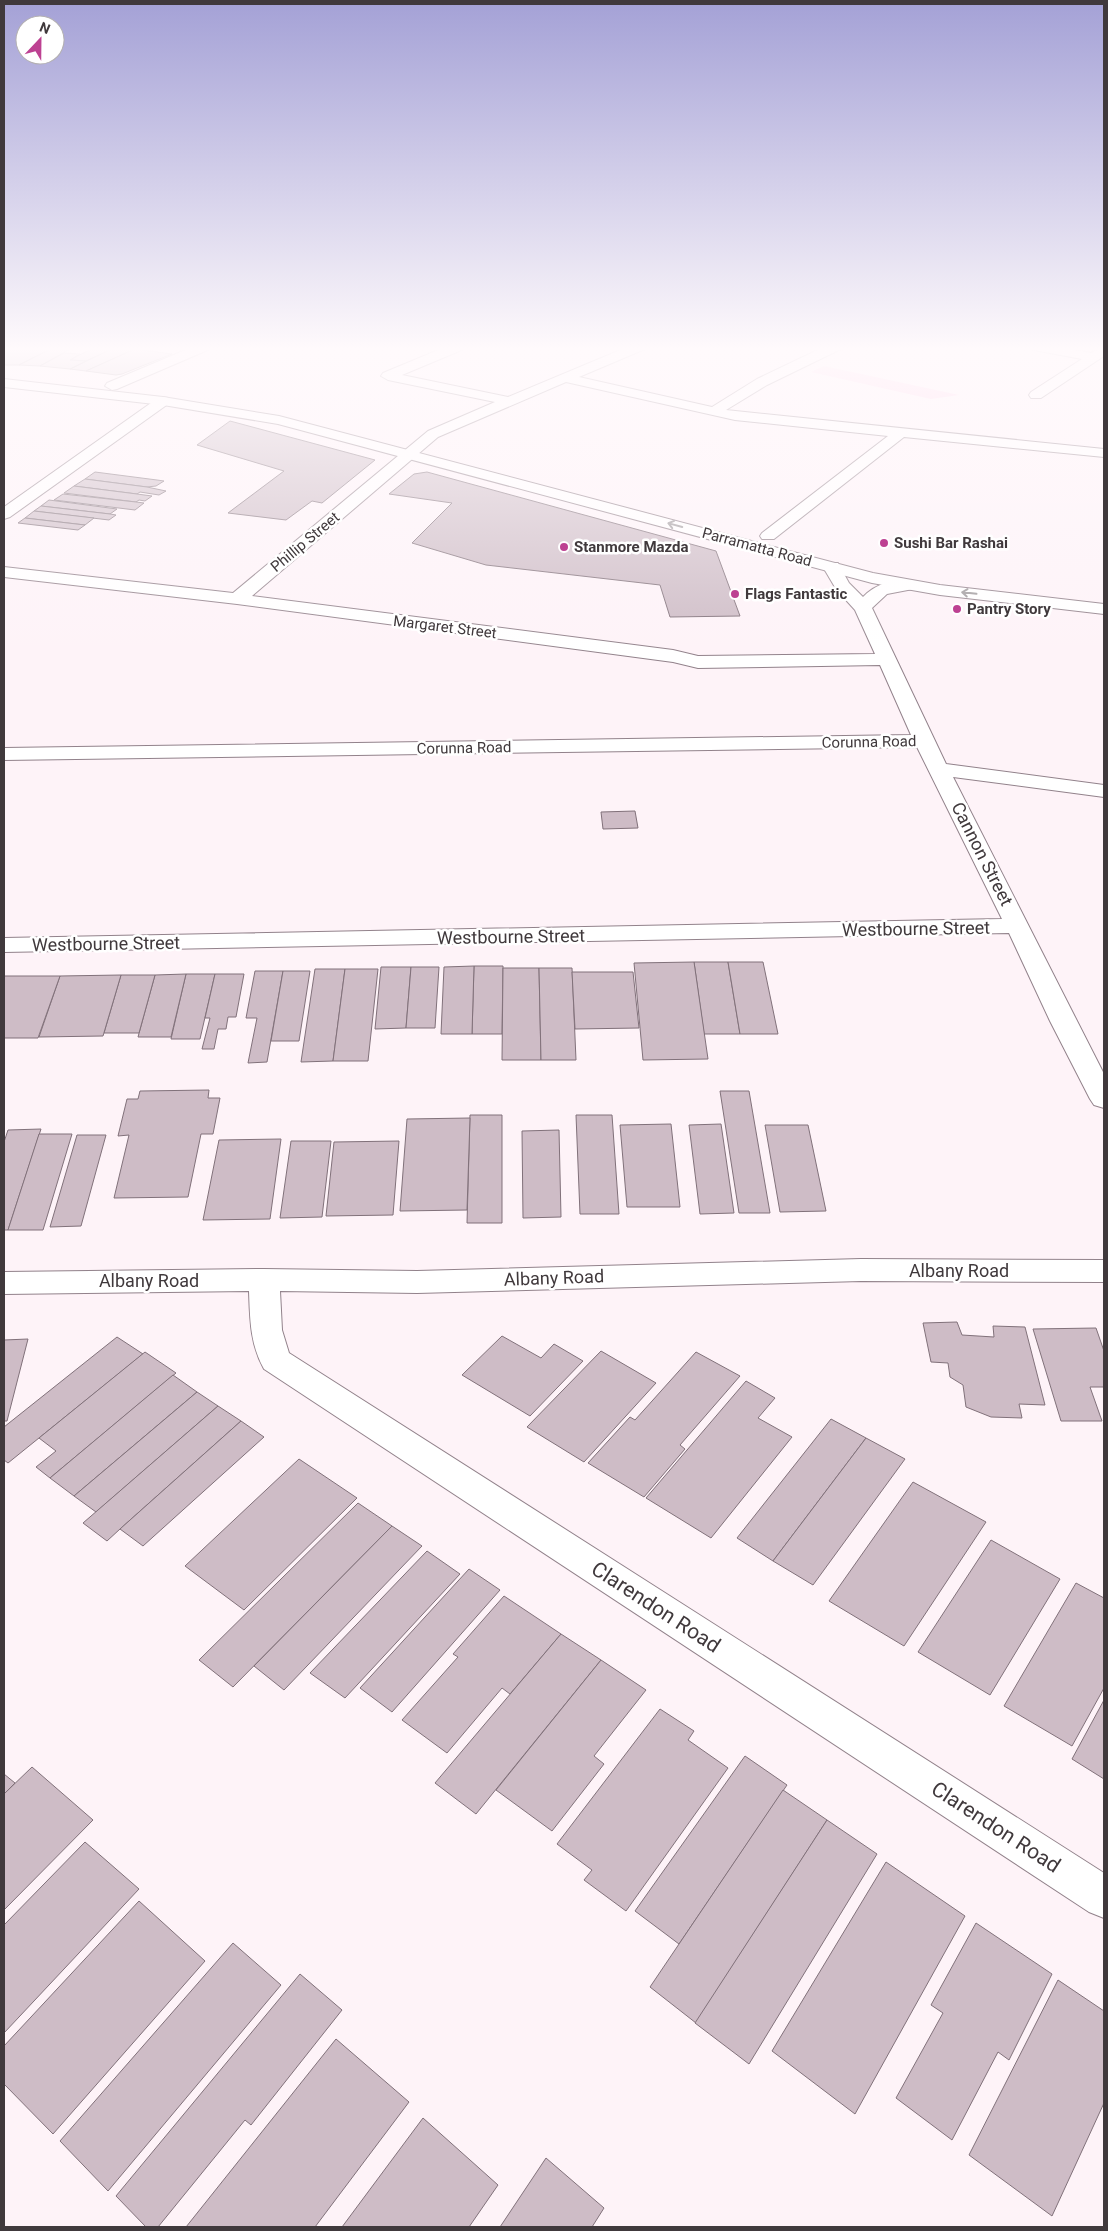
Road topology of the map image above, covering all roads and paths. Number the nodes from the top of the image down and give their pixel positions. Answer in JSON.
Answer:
{"nodes":[{"id":1,"x":94,"y":450,"type":"edge"},
{"id":2,"x":413,"y":450,"type":"junction"},
{"id":3,"x":879,"y":450,"type":"edge"},
{"id":4,"x":1075,"y":450,"type":"edge"},
{"id":5,"x":1104,"y":453,"type":"edge"},
{"id":6,"x":4,"y":514,"type":"edge"},
{"id":7,"x":768,"y":536,"type":"junction"},
{"id":8,"x":824,"y":549,"type":"dead end"},
{"id":9,"x":832,"y":567,"type":"junction"},
{"id":10,"x":4,"y":572,"type":"edge"},
{"id":11,"x":907,"y":584,"type":"junction"},
{"id":12,"x":237,"y":599,"type":"junction"},
{"id":13,"x":863,"y":608,"type":"junction"},
{"id":14,"x":1104,"y":609,"type":"edge"},
{"id":15,"x":886,"y":660,"type":"junction"},
{"id":16,"x":924,"y":741,"type":"junction"},
{"id":17,"x":4,"y":754,"type":"edge"},
{"id":18,"x":938,"y":769,"type":"junction"},
{"id":19,"x":1104,"y":791,"type":"edge"},
{"id":20,"x":1018,"y":926,"type":"junction"},
{"id":21,"x":4,"y":945,"type":"edge"},
{"id":22,"x":1094,"y":1057,"type":"edge"},
{"id":23,"x":1104,"y":1099,"type":"edge"},
{"id":24,"x":1104,"y":1271,"type":"edge"},
{"id":25,"x":264,"y":1280,"type":"junction"},
{"id":26,"x":4,"y":1283,"type":"edge"},
{"id":27,"x":1104,"y":1897,"type":"edge"}],
"edges":[{"from":1,"to":6,"type":"main road"},
{"from":2,"to":7,"type":"main road","name":"Parramatta Road"},
{"from":9,"to":2,"type":"main road","name":"Parramatta Road","one_way":true},
{"from":2,"to":12,"type":"main road","name":"Phillip Street"},
{"from":3,"to":7,"type":"main road"},
{"from":4,"to":5,"type":"main road"},
{"from":7,"to":8,"type":"main road","name":"Parramatta Road"},
{"from":9,"to":11,"type":"main road","name":"Parramatta Road"},
{"from":9,"to":13,"type":"main road","name":"Cannon Street"},
{"from":10,"to":12,"type":"main road","name":"Margaret Street"},
{"from":11,"to":13,"type":"main road"},
{"from":14,"to":11,"type":"main road","name":"Parramatta Road","one_way":true},
{"from":12,"to":15,"type":"main road","name":"Margaret Street"},
{"from":13,"to":15,"type":"main road","name":"Cannon Street"},
{"from":15,"to":16,"type":"main road","name":"Cannon Street"},
{"from":16,"to":17,"type":"main road","name":"Corunna Road"},
{"from":16,"to":18,"type":"main road","name":"Cannon Street"},
{"from":18,"to":19,"type":"main road"},
{"from":18,"to":20,"type":"main road","name":"Cannon Street"},
{"from":20,"to":21,"type":"main road","name":"Westbourne Street"},
{"from":20,"to":22,"type":"main road","name":"Cannon Street"},
{"from":22,"to":23,"type":"main road","name":"Cannon Street"},
{"from":24,"to":25,"type":"main road","name":"Albany Road"},
{"from":25,"to":26,"type":"main road","name":"Albany Road"},
{"from":25,"to":27,"type":"main road","name":"Clarendon Road"}]}
